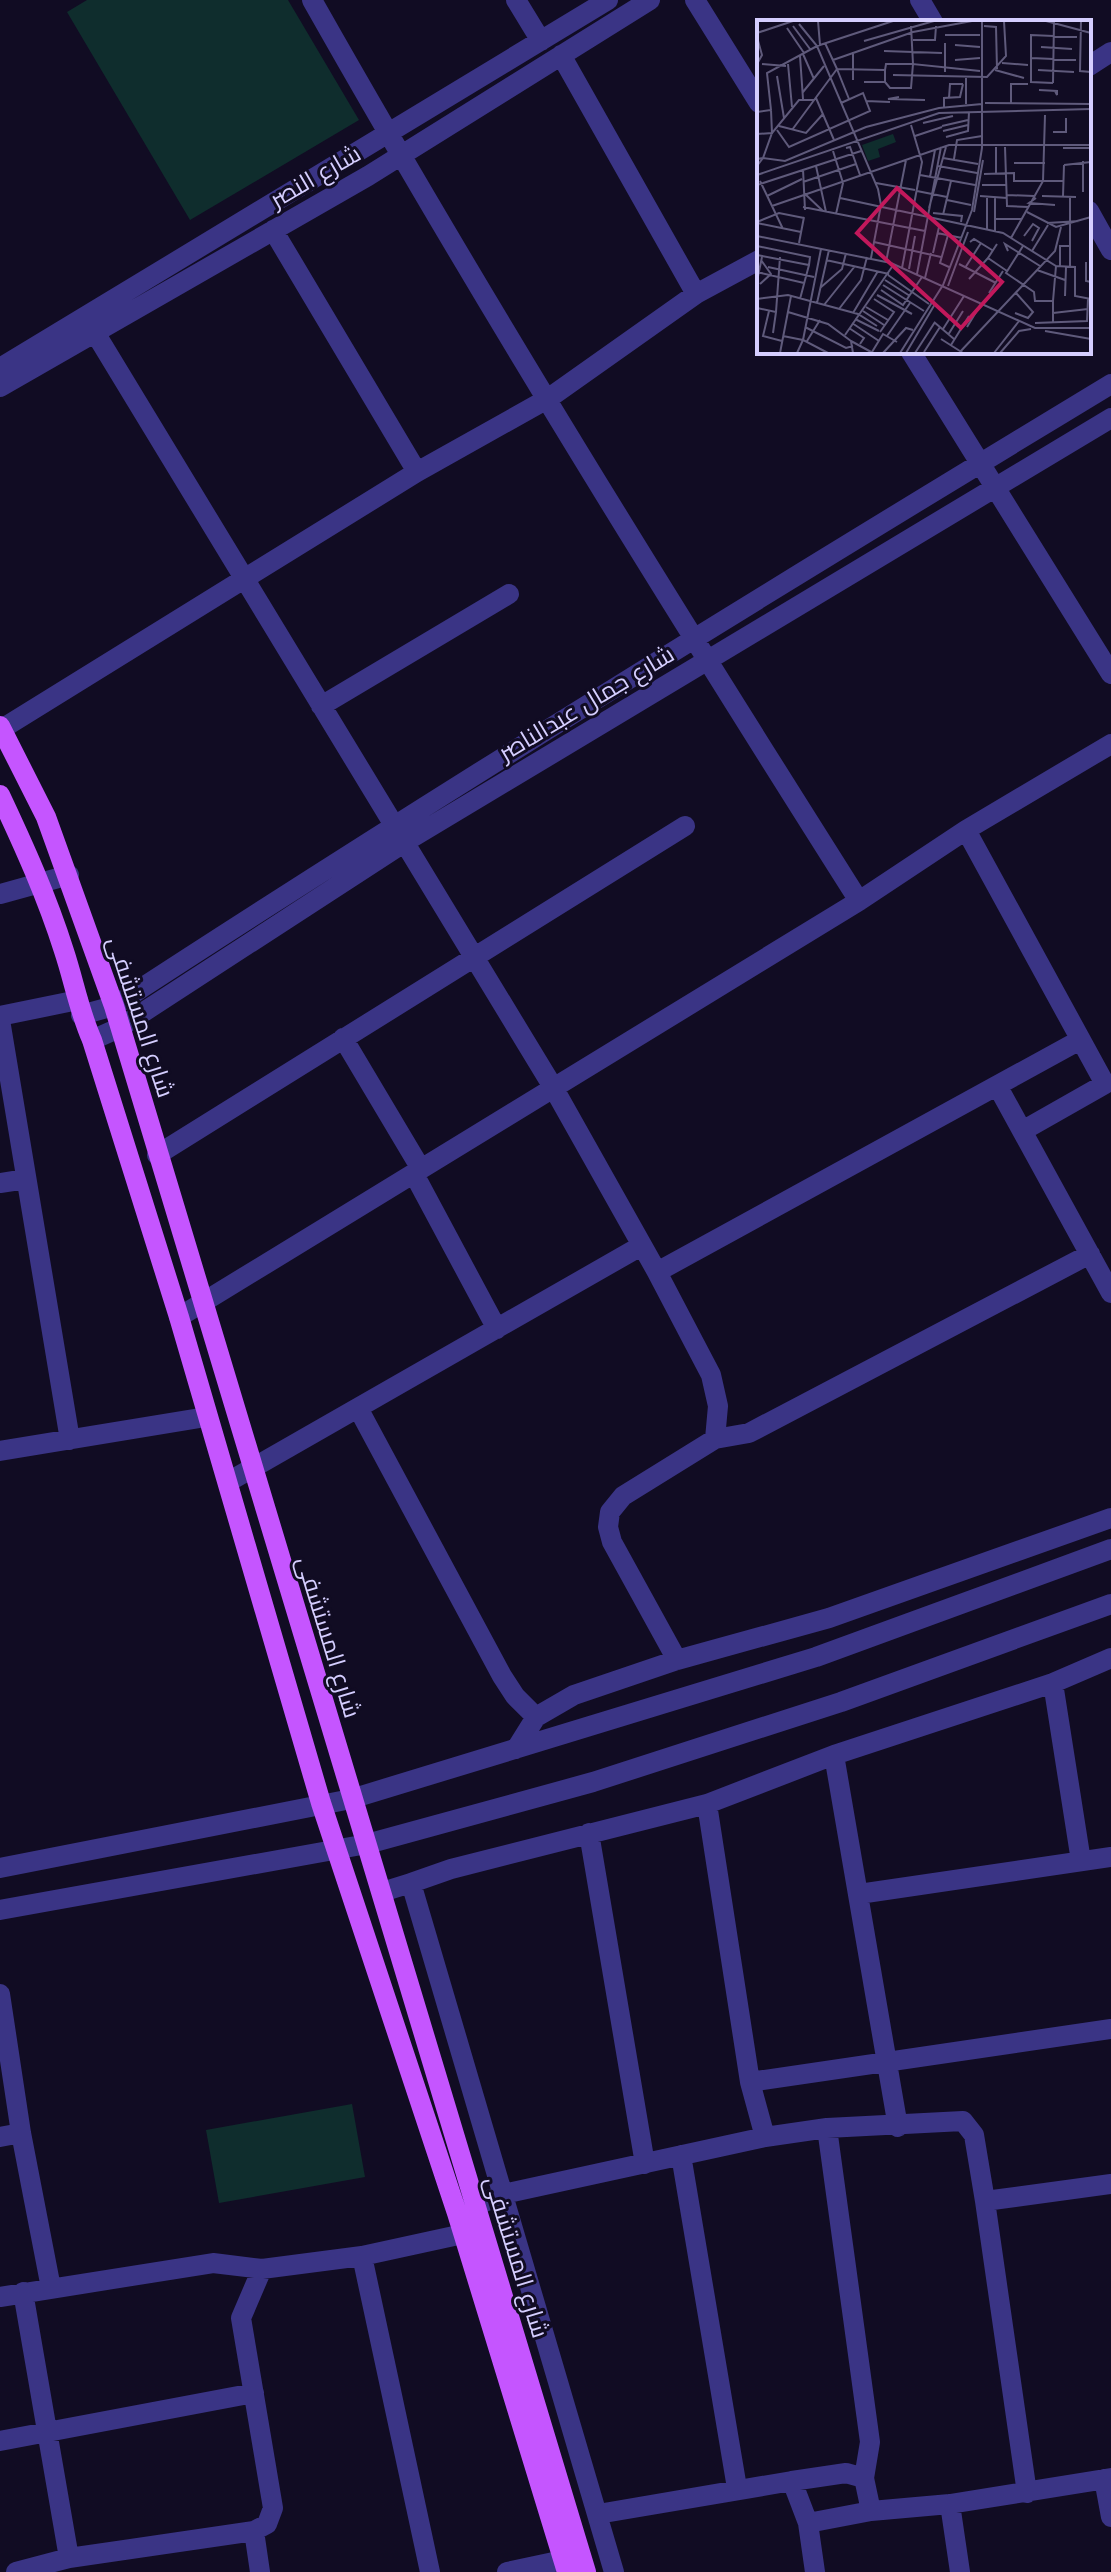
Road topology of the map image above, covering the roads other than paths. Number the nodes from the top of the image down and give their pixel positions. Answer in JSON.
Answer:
{"nodes":[{"id":1,"x":312,"y":0,"type":"edge"},
{"id":2,"x":516,"y":0,"type":"edge"},
{"id":3,"x":608,"y":0,"type":"edge"},
{"id":4,"x":650,"y":0,"type":"edge"},
{"id":5,"x":695,"y":0,"type":"edge"},
{"id":6,"x":920,"y":0,"type":"edge"},
{"id":7,"x":932,"y":20,"type":"edge"},
{"id":8,"x":541,"y":41,"type":"junction"},
{"id":9,"x":1111,"y":52,"type":"edge"},
{"id":10,"x":561,"y":55,"type":"junction"},
{"id":11,"x":1091,"y":65,"type":"edge"},
{"id":12,"x":757,"y":100,"type":"edge"},
{"id":13,"x":388,"y":133,"type":"junction"},
{"id":14,"x":401,"y":155,"type":"junction"},
{"id":15,"x":1091,"y":215,"type":"edge"},
{"id":16,"x":273,"y":230,"type":"junction"},
{"id":17,"x":1111,"y":250,"type":"edge"},
{"id":18,"x":757,"y":261,"type":"edge"},
{"id":19,"x":196,"y":264,"type":"junction"},
{"id":20,"x":696,"y":294,"type":"junction"},
{"id":21,"x":94,"y":331,"type":"junction"},
{"id":22,"x":912,"y":354,"type":"edge"},
{"id":23,"x":0,"y":368,"type":"edge"},
{"id":24,"x":1111,"y":384,"type":"edge"},
{"id":25,"x":0,"y":387,"type":"edge"},
{"id":26,"x":549,"y":398,"type":"junction"},
{"id":27,"x":1111,"y":418,"type":"edge"},
{"id":28,"x":978,"y":465,"type":"junction"},
{"id":29,"x":417,"y":472,"type":"junction"},
{"id":30,"x":993,"y":488,"type":"junction"},
{"id":31,"x":243,"y":579,"type":"junction"},
{"id":32,"x":509,"y":594,"type":"dead end"},
{"id":33,"x":691,"y":638,"type":"junction"},
{"id":34,"x":706,"y":660,"type":"junction"},
{"id":35,"x":1111,"y":674,"type":"edge"},
{"id":36,"x":321,"y":706,"type":"junction"},
{"id":37,"x":1,"y":728,"type":"edge"},
{"id":38,"x":1111,"y":744,"type":"edge"},
{"id":39,"x":0,"y":795,"type":"edge"},
{"id":40,"x":391,"y":825,"type":"junction"},
{"id":41,"x":685,"y":826,"type":"dead end"},
{"id":42,"x":966,"y":830,"type":"junction"},
{"id":43,"x":405,"y":842,"type":"junction"},
{"id":44,"x":69,"y":875,"type":"junction"},
{"id":45,"x":39,"y":883,"type":"junction"},
{"id":46,"x":0,"y":894,"type":"edge"},
{"id":47,"x":859,"y":901,"type":"junction"},
{"id":48,"x":473,"y":958,"type":"junction"},
{"id":49,"x":114,"y":1006,"type":"junction"},
{"id":50,"x":79,"y":1007,"type":"junction"},
{"id":51,"x":0,"y":1018,"type":"edge"},
{"id":52,"x":119,"y":1028,"type":"junction"},
{"id":53,"x":343,"y":1038,"type":"junction"},
{"id":54,"x":92,"y":1040,"type":"junction"},
{"id":55,"x":1080,"y":1040,"type":"junction"},
{"id":56,"x":1108,"y":1083,"type":"edge"},
{"id":57,"x":553,"y":1087,"type":"junction"},
{"id":58,"x":998,"y":1087,"type":"junction"},
{"id":59,"x":1024,"y":1130,"type":"junction"},
{"id":60,"x":157,"y":1155,"type":"junction"},
{"id":61,"x":418,"y":1171,"type":"junction"},
{"id":62,"x":26,"y":1179,"type":"junction"},
{"id":63,"x":0,"y":1183,"type":"edge"},
{"id":64,"x":641,"y":1246,"type":"junction"},
{"id":65,"x":1090,"y":1254,"type":"junction"},
{"id":66,"x":657,"y":1272,"type":"junction"},
{"id":67,"x":1111,"y":1293,"type":"edge"},
{"id":68,"x":205,"y":1304,"type":"junction"},
{"id":69,"x":179,"y":1317,"type":"junction"},
{"id":70,"x":497,"y":1329,"type":"junction"},
{"id":71,"x":358,"y":1408,"type":"junction"},
{"id":72,"x":206,"y":1417,"type":"junction"},
{"id":73,"x":715,"y":1439,"type":"junction"},
{"id":74,"x":70,"y":1440,"type":"junction"},
{"id":75,"x":0,"y":1451,"type":"edge"},
{"id":76,"x":251,"y":1469,"type":"junction"},
{"id":77,"x":228,"y":1482,"type":"junction"},
{"id":78,"x":1111,"y":1518,"type":"edge"},
{"id":79,"x":1111,"y":1549,"type":"edge"},
{"id":80,"x":1111,"y":1604,"type":"edge"},
{"id":81,"x":1111,"y":1658,"type":"edge"},
{"id":82,"x":677,"y":1660,"type":"junction"},
{"id":83,"x":1053,"y":1683,"type":"junction"},
{"id":84,"x":536,"y":1717,"type":"junction"},
{"id":85,"x":516,"y":1749,"type":"junction"},
{"id":86,"x":834,"y":1755,"type":"junction"},
{"id":87,"x":351,"y":1799,"type":"junction"},
{"id":88,"x":321,"y":1803,"type":"junction"},
{"id":89,"x":707,"y":1804,"type":"junction"},
{"id":90,"x":589,"y":1833,"type":"junction"},
{"id":91,"x":367,"y":1844,"type":"junction"},
{"id":92,"x":336,"y":1850,"type":"junction"},
{"id":93,"x":1111,"y":1857,"type":"edge"},
{"id":94,"x":1081,"y":1861,"type":"junction"},
{"id":95,"x":0,"y":1868,"type":"edge"},
{"id":96,"x":411,"y":1883,"type":"junction"},
{"id":97,"x":382,"y":1892,"type":"junction"},
{"id":98,"x":859,"y":1894,"type":"junction"},
{"id":99,"x":0,"y":1910,"type":"edge"},
{"id":100,"x":0,"y":1994,"type":"edge"},
{"id":101,"x":1111,"y":2029,"type":"edge"},
{"id":102,"x":888,"y":2062,"type":"junction"},
{"id":103,"x":750,"y":2082,"type":"junction"},
{"id":104,"x":898,"y":2127,"type":"junction"},
{"id":105,"x":827,"y":2128,"type":"junction"},
{"id":106,"x":10,"y":2135,"type":"edge"},
{"id":107,"x":765,"y":2137,"type":"junction"},
{"id":108,"x":681,"y":2155,"type":"junction"},
{"id":109,"x":645,"y":2164,"type":"junction"},
{"id":110,"x":1111,"y":2184,"type":"edge"},
{"id":111,"x":503,"y":2194,"type":"junction"},
{"id":112,"x":985,"y":2201,"type":"junction"},
{"id":113,"x":466,"y":2211,"type":"junction"},
{"id":114,"x":463,"y":2234,"type":"junction"},
{"id":115,"x":362,"y":2256,"type":"junction"},
{"id":116,"x":262,"y":2269,"type":"junction"},
{"id":117,"x":51,"y":2288,"type":"junction"},
{"id":118,"x":23,"y":2292,"type":"junction"},
{"id":119,"x":0,"y":2297,"type":"edge"},
{"id":120,"x":254,"y":2393,"type":"junction"},
{"id":121,"x":46,"y":2434,"type":"junction"},
{"id":122,"x":0,"y":2441,"type":"edge"},
{"id":123,"x":864,"y":2478,"type":"junction"},
{"id":124,"x":1108,"y":2479,"type":"edge"},
{"id":125,"x":792,"y":2481,"type":"junction"},
{"id":126,"x":737,"y":2488,"type":"junction"},
{"id":127,"x":1027,"y":2493,"type":"junction"},
{"id":128,"x":950,"y":2504,"type":"junction"},
{"id":129,"x":871,"y":2511,"type":"junction"},
{"id":130,"x":598,"y":2514,"type":"junction"},
{"id":131,"x":1111,"y":2517,"type":"edge"},
{"id":132,"x":808,"y":2523,"type":"junction"},
{"id":133,"x":254,"y":2531,"type":"junction"},
{"id":134,"x":59,"y":2564,"type":"edge"},
{"id":135,"x":565,"y":2566,"type":"edge"},
{"id":136,"x":16,"y":2572,"type":"edge"},
{"id":137,"x":260,"y":2572,"type":"edge"},
{"id":138,"x":430,"y":2572,"type":"edge"},
{"id":139,"x":507,"y":2572,"type":"edge"},
{"id":140,"x":586,"y":2572,"type":"edge"},
{"id":141,"x":614,"y":2572,"type":"edge"},
{"id":142,"x":815,"y":2572,"type":"edge"},
{"id":143,"x":960,"y":2572,"type":"edge"}],
"edges":[{"from":1,"to":13,"type":"street"},
{"from":2,"to":8,"type":"street"},
{"from":3,"to":8,"type":"street","name":"شارع النصر"},
{"from":4,"to":10,"type":"street","name":"شارع النصر"},
{"from":5,"to":12,"type":"street"},
{"from":6,"to":7,"type":"street"},
{"from":8,"to":13,"type":"street","name":"شارع النصر"},
{"from":9,"to":11,"type":"street"},
{"from":10,"to":14,"type":"street","name":"شارع النصر"},
{"from":10,"to":20,"type":"street"},
{"from":13,"to":14,"type":"street"},
{"from":13,"to":19,"type":"street","name":"شارع النصر"},
{"from":14,"to":16,"type":"street","name":"شارع النصر"},
{"from":14,"to":26,"type":"street"},
{"from":15,"to":17,"type":"street"},
{"from":16,"to":19,"type":"street","name":"شارع النصر"},
{"from":16,"to":29,"type":"street"},
{"from":18,"to":20,"type":"street"},
{"from":19,"to":21,"type":"street","name":"شارع النصر"},
{"from":19,"to":23,"type":"street","name":"شارع النصر"},
{"from":20,"to":26,"type":"street"},
{"from":21,"to":25,"type":"street","name":"شارع النصر"},
{"from":21,"to":31,"type":"street"},
{"from":22,"to":28,"type":"street"},
{"from":24,"to":28,"type":"street"},
{"from":26,"to":29,"type":"street"},
{"from":26,"to":33,"type":"street"},
{"from":27,"to":30,"type":"street","name":"شارع جمال عبدالناصر"},
{"from":28,"to":30,"type":"street"},
{"from":28,"to":33,"type":"street"},
{"from":29,"to":31,"type":"street"},
{"from":30,"to":34,"type":"street","name":"شارع جمال عبدالناصر"},
{"from":30,"to":35,"type":"street"},
{"from":31,"to":36,"type":"street"},
{"from":31,"to":37,"type":"street"},
{"from":32,"to":36,"type":"street"},
{"from":33,"to":34,"type":"street"},
{"from":33,"to":40,"type":"street"},
{"from":34,"to":43,"type":"street","name":"شارع جمال عبدالناصر"},
{"from":34,"to":47,"type":"street"},
{"from":36,"to":40,"type":"street"},
{"from":37,"to":44,"type":"main road","name":"شارع المستشفى"},
{"from":38,"to":42,"type":"street"},
{"from":39,"to":45,"type":"main road","name":"شارع المستشفى"},
{"from":40,"to":43,"type":"street"},
{"from":40,"to":49,"type":"street"},
{"from":41,"to":48,"type":"street"},
{"from":42,"to":47,"type":"street"},
{"from":42,"to":55,"type":"street"},
{"from":43,"to":48,"type":"street"},
{"from":43,"to":52,"type":"street","name":"شارع جمال عبدالناصر"},
{"from":44,"to":45,"type":"street"},
{"from":44,"to":49,"type":"main road","name":"شارع المستشفى"},
{"from":45,"to":46,"type":"street"},
{"from":45,"to":50,"type":"main road","name":"شارع المستشفى"},
{"from":47,"to":57,"type":"street"},
{"from":48,"to":53,"type":"street"},
{"from":48,"to":57,"type":"street"},
{"from":49,"to":50,"type":"street"},
{"from":49,"to":52,"type":"main road","name":"شارع المستشفى"},
{"from":50,"to":51,"type":"street"},
{"from":50,"to":54,"type":"main road","name":"شارع المستشفى"},
{"from":51,"to":62,"type":"street"},
{"from":52,"to":54,"type":"street","name":"شارع جمال عبدالناصر"},
{"from":52,"to":60,"type":"main road","name":"شارع المستشفى"},
{"from":53,"to":60,"type":"street"},
{"from":53,"to":61,"type":"street"},
{"from":54,"to":69,"type":"main road","name":"شارع المستشفى"},
{"from":55,"to":56,"type":"street"},
{"from":55,"to":58,"type":"street"},
{"from":56,"to":59,"type":"street"},
{"from":57,"to":61,"type":"street"},
{"from":57,"to":64,"type":"street"},
{"from":58,"to":59,"type":"street"},
{"from":58,"to":66,"type":"street"},
{"from":59,"to":65,"type":"street"},
{"from":60,"to":68,"type":"main road","name":"شارع المستشفى"},
{"from":61,"to":68,"type":"street"},
{"from":61,"to":70,"type":"street"},
{"from":62,"to":63,"type":"street"},
{"from":62,"to":74,"type":"street"},
{"from":64,"to":66,"type":"street"},
{"from":64,"to":70,"type":"street"},
{"from":65,"to":67,"type":"street"},
{"from":65,"to":73,"type":"street"},
{"from":66,"to":73,"type":"street"},
{"from":68,"to":69,"type":"street"},
{"from":68,"to":76,"type":"main road","name":"شارع المستشفى"},
{"from":69,"to":72,"type":"main road","name":"شارع المستشفى"},
{"from":70,"to":71,"type":"street"},
{"from":71,"to":76,"type":"street"},
{"from":71,"to":84,"type":"street"},
{"from":72,"to":74,"type":"street"},
{"from":72,"to":77,"type":"main road","name":"شارع المستشفى"},
{"from":73,"to":82,"type":"street"},
{"from":74,"to":75,"type":"street"},
{"from":76,"to":77,"type":"street"},
{"from":76,"to":87,"type":"main road","name":"شارع المستشفى"},
{"from":77,"to":88,"type":"main road","name":"شارع المستشفى"},
{"from":78,"to":82,"type":"street"},
{"from":79,"to":85,"type":"street"},
{"from":80,"to":91,"type":"street"},
{"from":81,"to":83,"type":"street"},
{"from":82,"to":84,"type":"street"},
{"from":83,"to":86,"type":"street"},
{"from":83,"to":94,"type":"street"},
{"from":84,"to":85,"type":"street"},
{"from":85,"to":87,"type":"street"},
{"from":86,"to":89,"type":"street"},
{"from":86,"to":98,"type":"street"},
{"from":87,"to":88,"type":"street"},
{"from":87,"to":91,"type":"main road","name":"شارع المستشفى"},
{"from":88,"to":92,"type":"main road","name":"شارع المستشفى"},
{"from":88,"to":95,"type":"street"},
{"from":89,"to":90,"type":"street"},
{"from":89,"to":103,"type":"street"},
{"from":90,"to":96,"type":"street"},
{"from":90,"to":109,"type":"street"},
{"from":91,"to":92,"type":"street"},
{"from":91,"to":97,"type":"main road","name":"شارع المستشفى"},
{"from":92,"to":99,"type":"street"},
{"from":92,"to":113,"type":"main road","name":"شارع المستشفى"},
{"from":93,"to":94,"type":"street"},
{"from":94,"to":98,"type":"street"},
{"from":96,"to":97,"type":"street"},
{"from":96,"to":111,"type":"street"},
{"from":97,"to":113,"type":"main road","name":"شارع المستشفى"},
{"from":98,"to":102,"type":"street"},
{"from":100,"to":106,"type":"street"},
{"from":101,"to":102,"type":"street"},
{"from":102,"to":103,"type":"street"},
{"from":102,"to":104,"type":"street"},
{"from":103,"to":107,"type":"street"},
{"from":104,"to":105,"type":"street"},
{"from":104,"to":112,"type":"street"},
{"from":105,"to":107,"type":"street"},
{"from":105,"to":123,"type":"street"},
{"from":106,"to":117,"type":"street"},
{"from":107,"to":108,"type":"street"},
{"from":108,"to":109,"type":"street"},
{"from":108,"to":126,"type":"street"},
{"from":109,"to":111,"type":"street"},
{"from":110,"to":112,"type":"street"},
{"from":111,"to":113,"type":"street"},
{"from":111,"to":130,"type":"street"},
{"from":112,"to":127,"type":"street"},
{"from":113,"to":114,"type":"main road","name":"شارع المستشفى"},
{"from":113,"to":140,"type":"main road","name":"شارع المستشفى"},
{"from":114,"to":115,"type":"street"},
{"from":114,"to":135,"type":"main road","name":"شارع المستشفى"},
{"from":115,"to":116,"type":"street"},
{"from":115,"to":138,"type":"street"},
{"from":116,"to":117,"type":"street"},
{"from":116,"to":120,"type":"street"},
{"from":117,"to":118,"type":"street"},
{"from":118,"to":119,"type":"street"},
{"from":118,"to":121,"type":"street"},
{"from":120,"to":121,"type":"street"},
{"from":120,"to":133,"type":"street"},
{"from":121,"to":122,"type":"street"},
{"from":121,"to":134,"type":"street"},
{"from":123,"to":125,"type":"street"},
{"from":123,"to":129,"type":"street"},
{"from":124,"to":127,"type":"street"},
{"from":124,"to":131,"type":"street"},
{"from":125,"to":126,"type":"street"},
{"from":125,"to":132,"type":"street"},
{"from":126,"to":130,"type":"street"},
{"from":127,"to":128,"type":"street"},
{"from":128,"to":129,"type":"street"},
{"from":128,"to":143,"type":"street"},
{"from":129,"to":132,"type":"street"},
{"from":130,"to":141,"type":"street"},
{"from":132,"to":142,"type":"street"},
{"from":133,"to":134,"type":"street"},
{"from":133,"to":137,"type":"street"},
{"from":134,"to":136,"type":"street"},
{"from":135,"to":139,"type":"street"}]}
